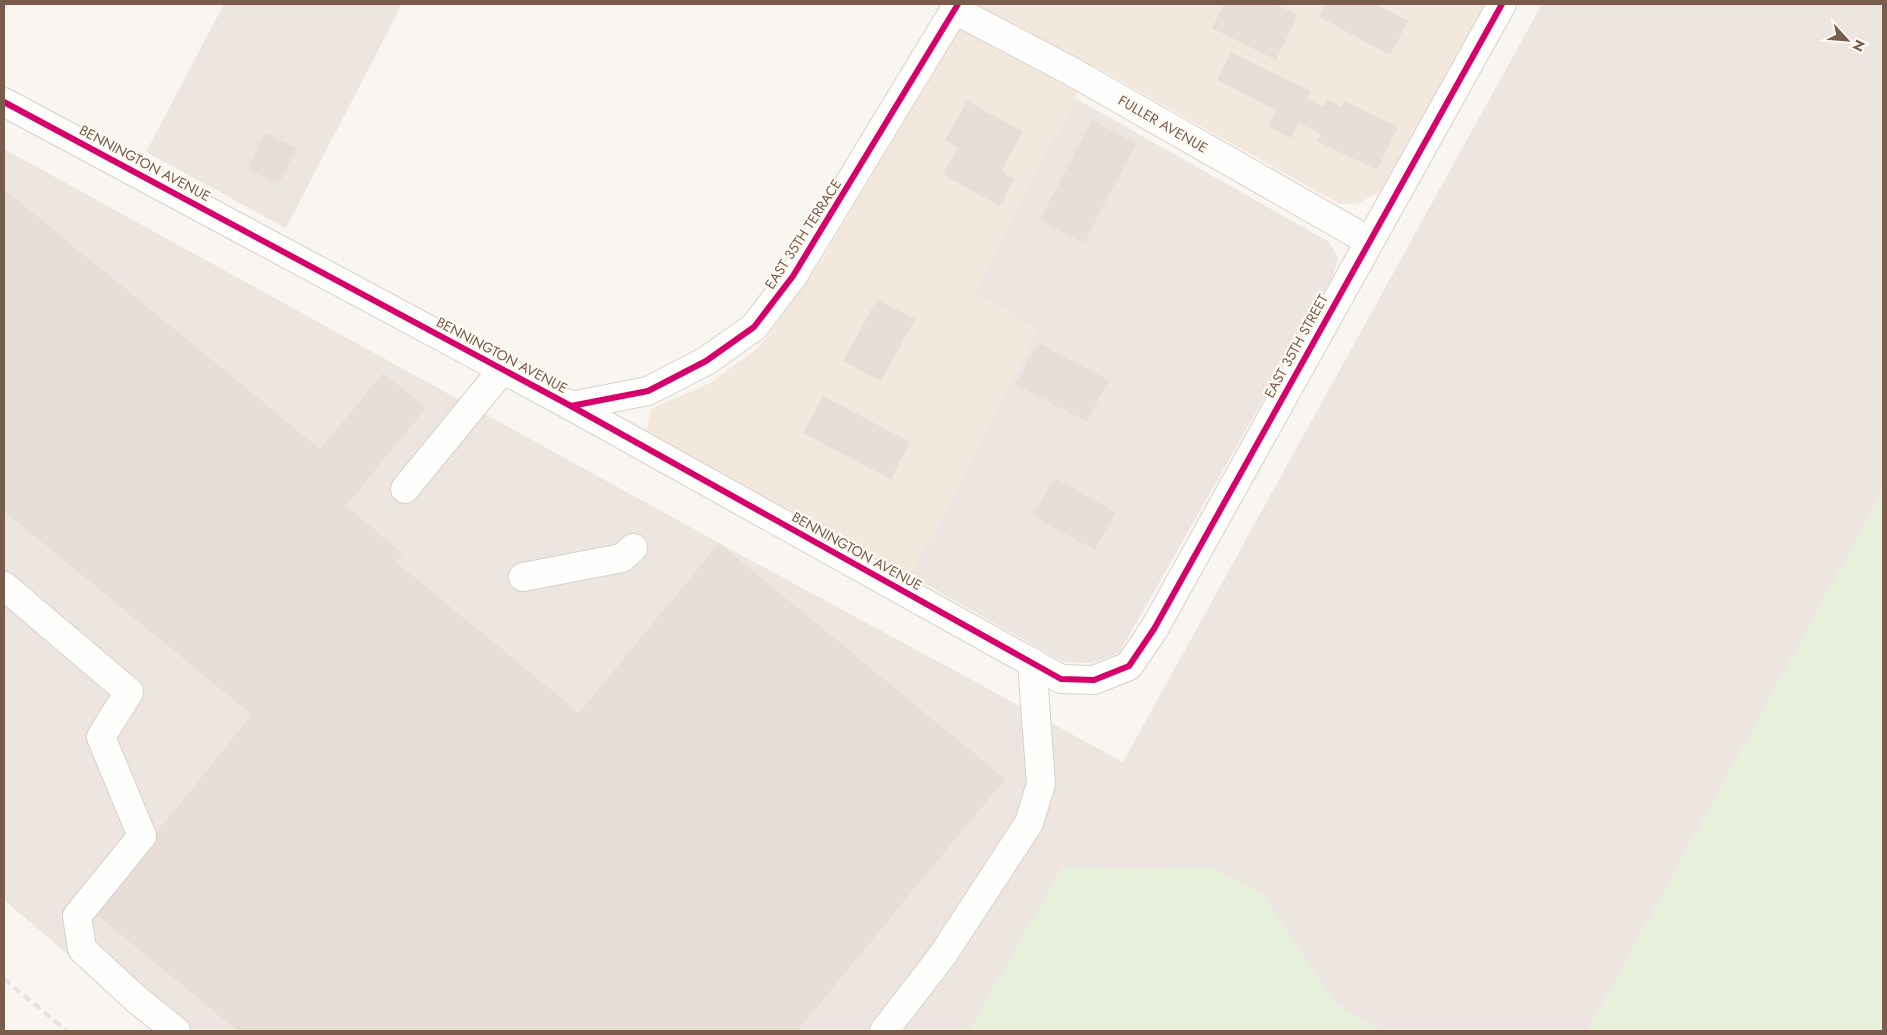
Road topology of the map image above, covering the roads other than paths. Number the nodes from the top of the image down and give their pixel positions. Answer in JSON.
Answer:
{"nodes":[{"id":1,"x":1502,"y":4,"type":"edge"},
{"id":2,"x":956,"y":7,"type":"edge"},
{"id":3,"x":4,"y":102,"type":"edge"},
{"id":4,"x":1369,"y":241,"type":"junction"},
{"id":5,"x":503,"y":369,"type":"junction"},
{"id":6,"x":571,"y":406,"type":"junction"},
{"id":7,"x":405,"y":489,"type":"dead end"},
{"id":8,"x":633,"y":548,"type":"dead end"},
{"id":9,"x":523,"y":578,"type":"dead end"},
{"id":10,"x":4,"y":586,"type":"edge"},
{"id":11,"x":1032,"y":662,"type":"junction"},
{"id":12,"x":1094,"y":680,"type":"joint"},
{"id":13,"x":176,"y":1031,"type":"edge"},
{"id":14,"x":884,"y":1031,"type":"edge"}],
"edges":[{"from":1,"to":4,"type":"street","name":"EAST 35TH STREET"},
{"from":2,"to":4,"type":"street","name":"FULLER AVENUE"},
{"from":2,"to":6,"type":"street","name":"EAST 35TH TERRACE"},
{"from":3,"to":5,"type":"street","name":"BENNINGTON AVENUE"},
{"from":4,"to":12,"type":"street","name":"EAST 35TH STREET"},
{"from":5,"to":6,"type":"street","name":"BENNINGTON AVENUE"},
{"from":5,"to":7,"type":"street"},
{"from":6,"to":11,"type":"street","name":"BENNINGTON AVENUE"},
{"from":8,"to":9,"type":"street"},
{"from":10,"to":13,"type":"street"},
{"from":11,"to":12,"type":"street","name":"BENNINGTON AVENUE"},
{"from":11,"to":14,"type":"street"}]}
